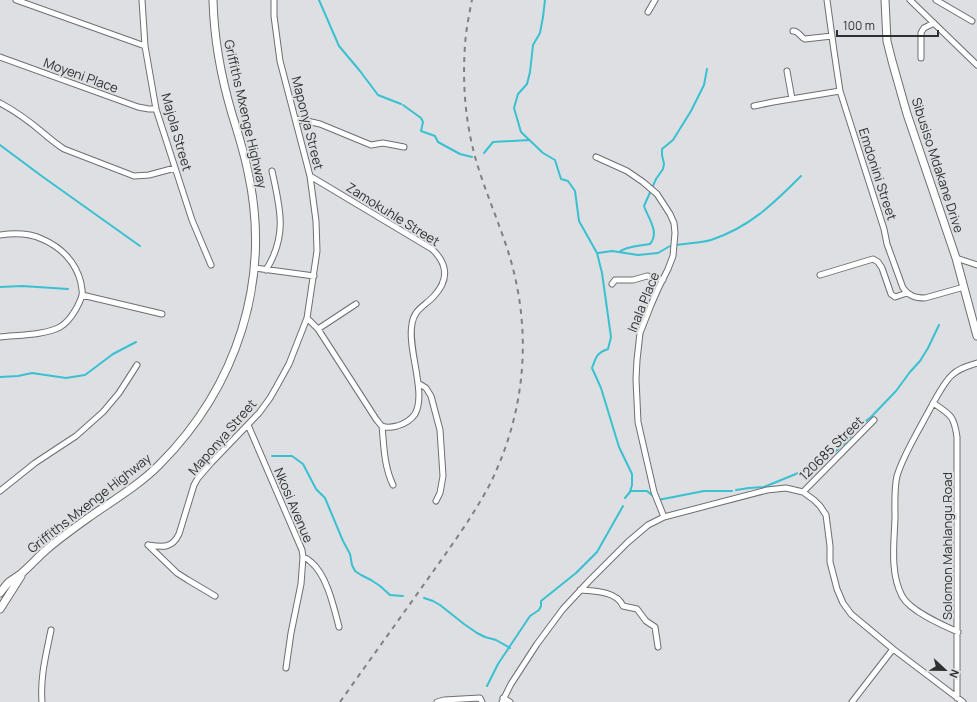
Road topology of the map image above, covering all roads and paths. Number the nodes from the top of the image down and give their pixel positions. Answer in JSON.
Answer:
{"nodes":[{"id":1,"x":16,"y":0,"type":"edge"},
{"id":2,"x":142,"y":0,"type":"edge"},
{"id":3,"x":213,"y":0,"type":"edge"},
{"id":4,"x":274,"y":0,"type":"edge"},
{"id":5,"x":655,"y":0,"type":"edge"},
{"id":6,"x":827,"y":0,"type":"edge"},
{"id":7,"x":885,"y":0,"type":"edge"},
{"id":8,"x":910,"y":0,"type":"edge"},
{"id":9,"x":936,"y":0,"type":"edge"},
{"id":10,"x":648,"y":12,"type":"dead end"},
{"id":11,"x":972,"y":21,"type":"dead end"},
{"id":12,"x":934,"y":23,"type":"junction"},
{"id":13,"x":793,"y":31,"type":"dead end"},
{"id":14,"x":832,"y":36,"type":"junction"},
{"id":15,"x":145,"y":46,"type":"junction"},
{"id":16,"x":0,"y":57,"type":"edge"},
{"id":17,"x":921,"y":58,"type":"dead end"},
{"id":18,"x":977,"y":65,"type":"edge"},
{"id":19,"x":787,"y":71,"type":"dead end"},
{"id":20,"x":840,"y":91,"type":"junction"},
{"id":21,"x":792,"y":99,"type":"junction"},
{"id":22,"x":0,"y":103,"type":"edge"},
{"id":23,"x":754,"y":106,"type":"dead end"},
{"id":24,"x":156,"y":109,"type":"junction"},
{"id":25,"x":296,"y":119,"type":"junction"},
{"id":26,"x":404,"y":147,"type":"dead end"},
{"id":27,"x":596,"y":157,"type":"dead end"},
{"id":28,"x":175,"y":168,"type":"junction"},
{"id":29,"x":272,"y":171,"type":"dead end"},
{"id":30,"x":310,"y":176,"type":"junction"},
{"id":31,"x":0,"y":235,"type":"edge"},
{"id":32,"x":956,"y":258,"type":"junction"},
{"id":33,"x":211,"y":265,"type":"dead end"},
{"id":34,"x":977,"y":266,"type":"edge"},
{"id":35,"x":255,"y":268,"type":"junction"},
{"id":36,"x":266,"y":270,"type":"junction"},
{"id":37,"x":820,"y":275,"type":"dead end"},
{"id":38,"x":314,"y":276,"type":"junction"},
{"id":39,"x":663,"y":280,"type":"junction"},
{"id":40,"x":612,"y":284,"type":"dead end"},
{"id":41,"x":964,"y":287,"type":"junction"},
{"id":42,"x":906,"y":293,"type":"junction"},
{"id":43,"x":82,"y":295,"type":"junction"},
{"id":44,"x":356,"y":304,"type":"dead end"},
{"id":45,"x":162,"y":314,"type":"dead end"},
{"id":46,"x":307,"y":318,"type":"junction"},
{"id":47,"x":318,"y":329,"type":"junction"},
{"id":48,"x":977,"y":336,"type":"edge"},
{"id":49,"x":0,"y":337,"type":"edge"},
{"id":50,"x":977,"y":363,"type":"edge"},
{"id":51,"x":137,"y":365,"type":"dead end"},
{"id":52,"x":418,"y":383,"type":"junction"},
{"id":53,"x":933,"y":403,"type":"junction"},
{"id":54,"x":874,"y":420,"type":"dead end"},
{"id":55,"x":248,"y":425,"type":"junction"},
{"id":56,"x":382,"y":426,"type":"junction"},
{"id":57,"x":393,"y":485,"type":"dead end"},
{"id":58,"x":0,"y":491,"type":"edge"},
{"id":59,"x":803,"y":492,"type":"junction"},
{"id":60,"x":436,"y":501,"type":"dead end"},
{"id":61,"x":664,"y":517,"type":"junction"},
{"id":62,"x":303,"y":557,"type":"junction"},
{"id":63,"x":23,"y":572,"type":"junction"},
{"id":64,"x":580,"y":590,"type":"junction"},
{"id":65,"x":0,"y":593,"type":"edge"},
{"id":66,"x":216,"y":596,"type":"dead end"},
{"id":67,"x":0,"y":609,"type":"edge"},
{"id":68,"x":339,"y":627,"type":"dead end"},
{"id":69,"x":51,"y":630,"type":"dead end"},
{"id":70,"x":958,"y":632,"type":"junction"},
{"id":71,"x":658,"y":647,"type":"dead end"},
{"id":72,"x":893,"y":650,"type":"junction"},
{"id":73,"x":286,"y":668,"type":"dead end"},
{"id":74,"x":957,"y":698,"type":"junction"},
{"id":75,"x":503,"y":700,"type":"edge"},
{"id":76,"x":853,"y":700,"type":"edge"},
{"id":77,"x":42,"y":702,"type":"edge"},
{"id":78,"x":437,"y":702,"type":"edge"},
{"id":79,"x":482,"y":702,"type":"edge"},
{"id":80,"x":510,"y":702,"type":"edge"},
{"id":81,"x":860,"y":702,"type":"edge"},
{"id":82,"x":963,"y":702,"type":"edge"}],
"edges":[{"from":1,"to":15,"type":"street"},
{"from":2,"to":15,"type":"street","name":"Majola Street"},
{"from":3,"to":35,"type":"street","name":"Griffiths Mxenge Highway"},
{"from":4,"to":25,"type":"street","name":"Maponya Street"},
{"from":5,"to":10,"type":"street"},
{"from":6,"to":14,"type":"street","name":"Emdonini Street"},
{"from":7,"to":32,"type":"street","name":"Sibusiso Mdakane Drive"},
{"from":8,"to":12,"type":"street"},
{"from":9,"to":11,"type":"street"},
{"from":12,"to":17,"type":"street"},
{"from":12,"to":18,"type":"street"},
{"from":13,"to":14,"type":"street"},
{"from":14,"to":20,"type":"street","name":"Emdonini Street"},
{"from":15,"to":24,"type":"street","name":"Majola Street"},
{"from":16,"to":24,"type":"street","name":"Moyeni Place"},
{"from":19,"to":21,"type":"street"},
{"from":20,"to":21,"type":"street"},
{"from":20,"to":42,"type":"street","name":"Emdonini Street"},
{"from":21,"to":23,"type":"street"},
{"from":22,"to":28,"type":"street"},
{"from":24,"to":28,"type":"street","name":"Majola Street"},
{"from":25,"to":26,"type":"street"},
{"from":25,"to":30,"type":"street","name":"Maponya Street"},
{"from":27,"to":39,"type":"street","name":"Inala Place"},
{"from":28,"to":33,"type":"street","name":"Majola Street"},
{"from":29,"to":36,"type":"street"},
{"from":30,"to":38,"type":"street","name":"Maponya Street"},
{"from":30,"to":52,"type":"street","name":"Zamokuhle Street"},
{"from":31,"to":43,"type":"street"},
{"from":32,"to":34,"type":"street"},
{"from":32,"to":41,"type":"street","name":"Sibusiso Mdakane Drive"},
{"from":35,"to":36,"type":"street"},
{"from":35,"to":63,"type":"street","name":"Griffiths Mxenge Highway"},
{"from":36,"to":38,"type":"street"},
{"from":37,"to":42,"type":"street"},
{"from":38,"to":46,"type":"street","name":"Maponya Street"},
{"from":39,"to":40,"type":"street"},
{"from":39,"to":61,"type":"street","name":"Inala Place"},
{"from":41,"to":42,"type":"street"},
{"from":41,"to":48,"type":"street","name":"Sibusiso Mdakane Drive"},
{"from":43,"to":45,"type":"street"},
{"from":43,"to":49,"type":"street"},
{"from":44,"to":47,"type":"street"},
{"from":46,"to":47,"type":"street"},
{"from":46,"to":55,"type":"street","name":"Maponya Street"},
{"from":47,"to":56,"type":"street"},
{"from":50,"to":53,"type":"street"},
{"from":51,"to":58,"type":"street"},
{"from":52,"to":56,"type":"street","name":"Zamokuhle Street"},
{"from":52,"to":60,"type":"street"},
{"from":53,"to":70,"type":"street","name":"Solomon Mahlangu Road"},
{"from":53,"to":70,"type":"street"},
{"from":54,"to":59,"type":"street","name":"120685 Street"},
{"from":55,"to":62,"type":"street","name":"Nkosi Avenue"},
{"from":55,"to":66,"type":"street","name":"Maponya Street"},
{"from":56,"to":57,"type":"street"},
{"from":59,"to":61,"type":"street"},
{"from":59,"to":72,"type":"street"},
{"from":61,"to":64,"type":"street"},
{"from":62,"to":68,"type":"street"},
{"from":62,"to":73,"type":"street","name":"Nkosi Avenue"},
{"from":63,"to":65,"type":"street","name":"Griffiths Mxenge Highway"},
{"from":63,"to":67,"type":"street","name":"Griffiths Mxenge Highway"},
{"from":64,"to":71,"type":"street"},
{"from":64,"to":75,"type":"street"},
{"from":69,"to":77,"type":"street"},
{"from":70,"to":74,"type":"street","name":"Solomon Mahlangu Road"},
{"from":72,"to":74,"type":"street"},
{"from":72,"to":76,"type":"street"},
{"from":74,"to":82,"type":"street"},
{"from":75,"to":80,"type":"street"},
{"from":76,"to":81,"type":"street"},
{"from":78,"to":79,"type":"street"}]}
